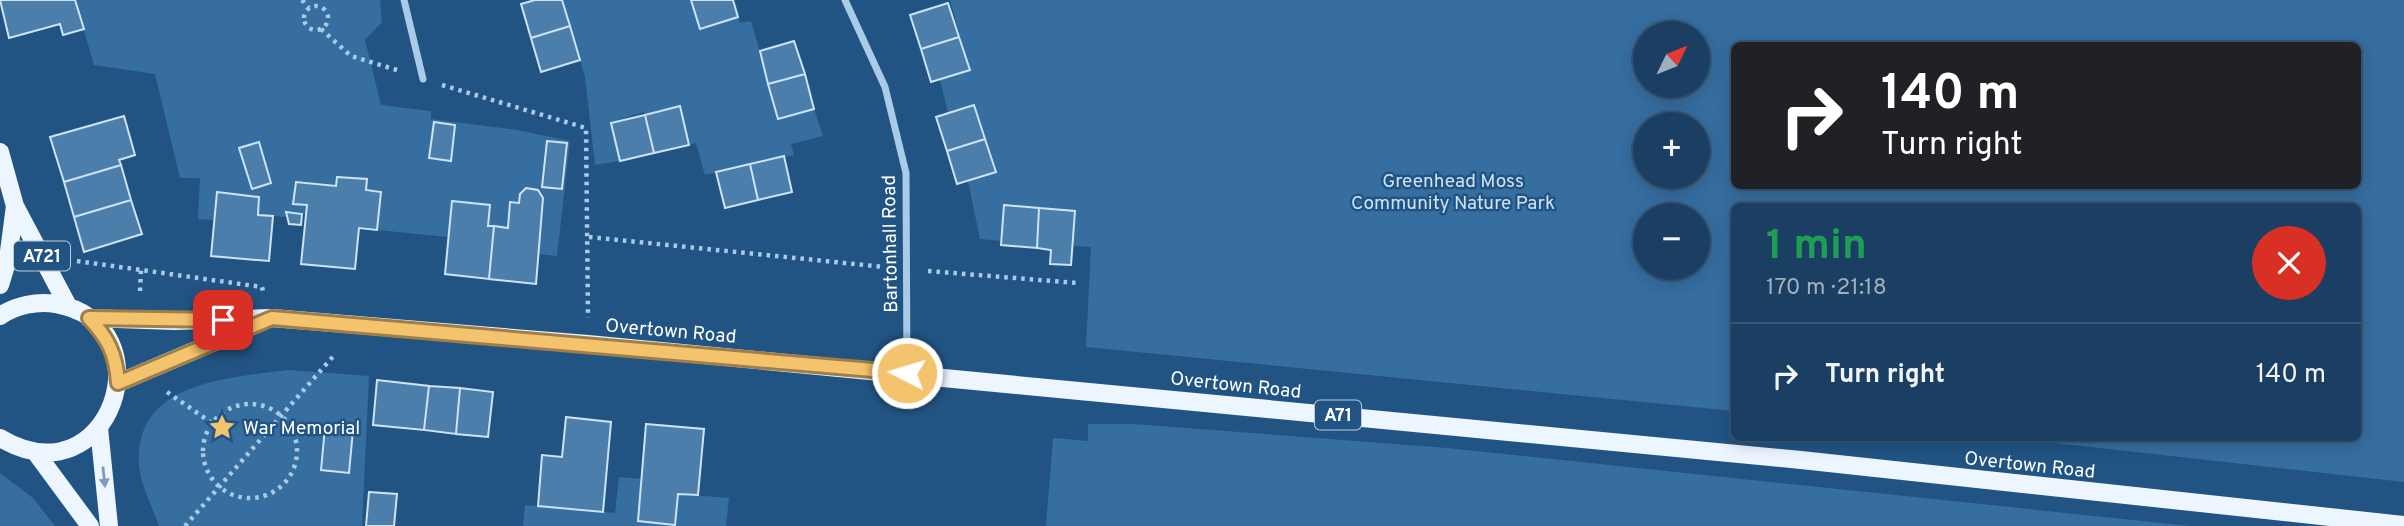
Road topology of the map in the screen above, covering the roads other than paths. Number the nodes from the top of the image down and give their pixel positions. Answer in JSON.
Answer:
{"nodes":[{"id":1,"x":404,"y":0,"type":"edge"},
{"id":2,"x":845,"y":0,"type":"edge"},
{"id":3,"x":422,"y":79,"type":"road end"},
{"id":4,"x":0,"y":152,"type":"edge"},
{"id":5,"x":15,"y":206,"type":"junction"},
{"id":6,"x":0,"y":285,"type":"edge"},
{"id":7,"x":68,"y":306,"type":"junction"},
{"id":8,"x":0,"y":316,"type":"edge"},
{"id":9,"x":89,"y":318,"type":"junction"},
{"id":10,"x":272,"y":318,"type":"junction"},
{"id":11,"x":907,"y":373,"type":"junction"},
{"id":12,"x":118,"y":383,"type":"junction"},
{"id":13,"x":99,"y":428,"type":"junction"},
{"id":14,"x":0,"y":438,"type":"edge"},
{"id":15,"x":36,"y":453,"type":"junction"},
{"id":16,"x":2404,"y":525,"type":"edge"},
{"id":17,"x":90,"y":526,"type":"edge"},
{"id":18,"x":109,"y":526,"type":"edge"}],
"edges":[{"from":1,"to":3,"type":"street"},
{"from":2,"to":11,"type":"street","name":"Bartonhall Road"},
{"from":4,"to":5,"type":"main road","number":"A721"},
{"from":5,"to":6,"type":"main road","number":"A721"},
{"from":5,"to":7,"type":"main road","number":"A721"},
{"from":7,"to":8,"type":"main road"},
{"from":7,"to":9,"type":"main road"},
{"from":9,"to":10,"type":"main road","name":"Overtown Road","number":"A71"},
{"from":9,"to":12,"type":"main road"},
{"from":10,"to":11,"type":"main road","name":"Overtown Road","number":"A71"},
{"from":10,"to":12,"type":"main road","name":"Overtown Road","number":"A71"},
{"from":11,"to":16,"type":"main road","name":"Overtown Road","number":"A71"},
{"from":12,"to":13,"type":"main road"},
{"from":13,"to":15,"type":"main road"},
{"from":13,"to":18,"type":"main road","one_way":true},
{"from":14,"to":15,"type":"main road"},
{"from":15,"to":17,"type":"main road"}]}
